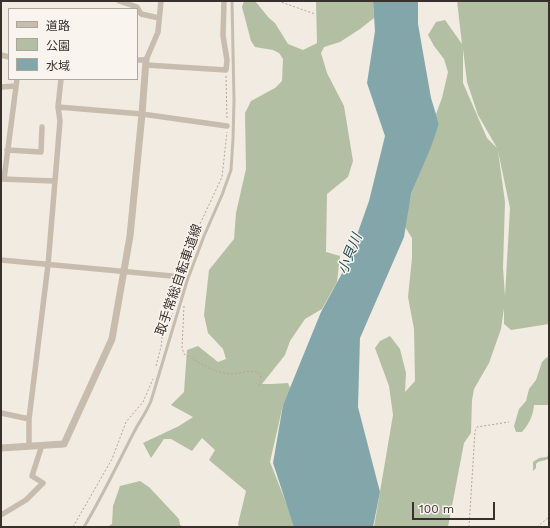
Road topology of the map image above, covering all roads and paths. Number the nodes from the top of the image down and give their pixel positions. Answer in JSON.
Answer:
{"nodes":[{"id":1,"x":119,"y":1,"type":"edge"},
{"id":2,"x":161,"y":1,"type":"edge"},
{"id":3,"x":224,"y":1,"type":"edge"},
{"id":4,"x":232,"y":1,"type":"edge"},
{"id":5,"x":278,"y":1,"type":"edge"},
{"id":6,"x":138,"y":8,"type":"edge"},
{"id":7,"x":138,"y":9,"type":"edge"},
{"id":8,"x":315,"y":14,"type":"dead end"},
{"id":9,"x":159,"y":18,"type":"junction"},
{"id":10,"x":138,"y":60,"type":"edge"},
{"id":11,"x":146,"y":62,"type":"junction"},
{"id":12,"x":226,"y":70,"type":"junction"},
{"id":13,"x":17,"y":80,"type":"edge"},
{"id":14,"x":61,"y":80,"type":"edge"},
{"id":15,"x":16,"y":86,"type":"junction"},
{"id":16,"x":1,"y":87,"type":"edge"},
{"id":17,"x":58,"y":107,"type":"junction"},
{"id":18,"x":142,"y":114,"type":"junction"},
{"id":19,"x":227,"y":126,"type":"junction"},
{"id":20,"x":42,"y":128,"type":"dead end"},
{"id":21,"x":7,"y":150,"type":"junction"},
{"id":22,"x":2,"y":179,"type":"edge"},
{"id":23,"x":54,"y":181,"type":"junction"},
{"id":24,"x":1,"y":260,"type":"edge"},
{"id":25,"x":48,"y":265,"type":"junction"},
{"id":26,"x":125,"y":272,"type":"junction"},
{"id":27,"x":179,"y":278,"type":"junction"},
{"id":28,"x":181,"y":300,"type":"junction"},
{"id":29,"x":163,"y":331,"type":"junction"},
{"id":30,"x":155,"y":371,"type":"dead end"},
{"id":31,"x":153,"y":377,"type":"dead end"},
{"id":32,"x":259,"y":386,"type":"dead end"},
{"id":33,"x":1,"y":413,"type":"edge"},
{"id":34,"x":29,"y":419,"type":"junction"},
{"id":35,"x":509,"y":422,"type":"dead end"},
{"id":36,"x":42,"y":445,"type":"junction"},
{"id":37,"x":29,"y":446,"type":"junction"},
{"id":38,"x":1,"y":448,"type":"edge"},
{"id":39,"x":1,"y":515,"type":"edge"},
{"id":40,"x":549,"y":517,"type":"edge"},
{"id":41,"x":73,"y":527,"type":"edge"},
{"id":42,"x":84,"y":527,"type":"edge"},
{"id":43,"x":469,"y":527,"type":"edge"},
{"id":44,"x":537,"y":527,"type":"edge"}],
"edges":[{"from":1,"to":6,"type":"street"},
{"from":2,"to":9,"type":"street"},
{"from":3,"to":12,"type":"street"},
{"from":4,"to":28,"type":"lane","name":"取手常総自転車道線"},
{"from":5,"to":8,"type":"path"},
{"from":7,"to":9,"type":"street"},
{"from":9,"to":11,"type":"street"},
{"from":10,"to":11,"type":"street"},
{"from":11,"to":12,"type":"street"},
{"from":11,"to":18,"type":"street"},
{"from":12,"to":19,"type":"path"},
{"from":13,"to":15,"type":"street"},
{"from":14,"to":17,"type":"street"},
{"from":15,"to":16,"type":"street"},
{"from":15,"to":21,"type":"street"},
{"from":17,"to":18,"type":"street"},
{"from":17,"to":23,"type":"street"},
{"from":18,"to":19,"type":"street"},
{"from":18,"to":26,"type":"street"},
{"from":19,"to":27,"type":"path"},
{"from":20,"to":21,"type":"street"},
{"from":21,"to":22,"type":"street"},
{"from":22,"to":23,"type":"street"},
{"from":23,"to":25,"type":"street"},
{"from":24,"to":25,"type":"street"},
{"from":25,"to":26,"type":"street"},
{"from":25,"to":34,"type":"street"},
{"from":26,"to":27,"type":"street"},
{"from":26,"to":36,"type":"street"},
{"from":27,"to":29,"type":"path"},
{"from":28,"to":29,"type":"path"},
{"from":28,"to":32,"type":"path"},
{"from":28,"to":42,"type":"lane","name":"取手常総自転車道線"},
{"from":29,"to":30,"type":"path"},
{"from":31,"to":41,"type":"path"},
{"from":33,"to":34,"type":"street"},
{"from":34,"to":37,"type":"street"},
{"from":35,"to":43,"type":"path"},
{"from":36,"to":37,"type":"street"},
{"from":36,"to":39,"type":"street"},
{"from":37,"to":38,"type":"street"},
{"from":40,"to":44,"type":"path"}]}
